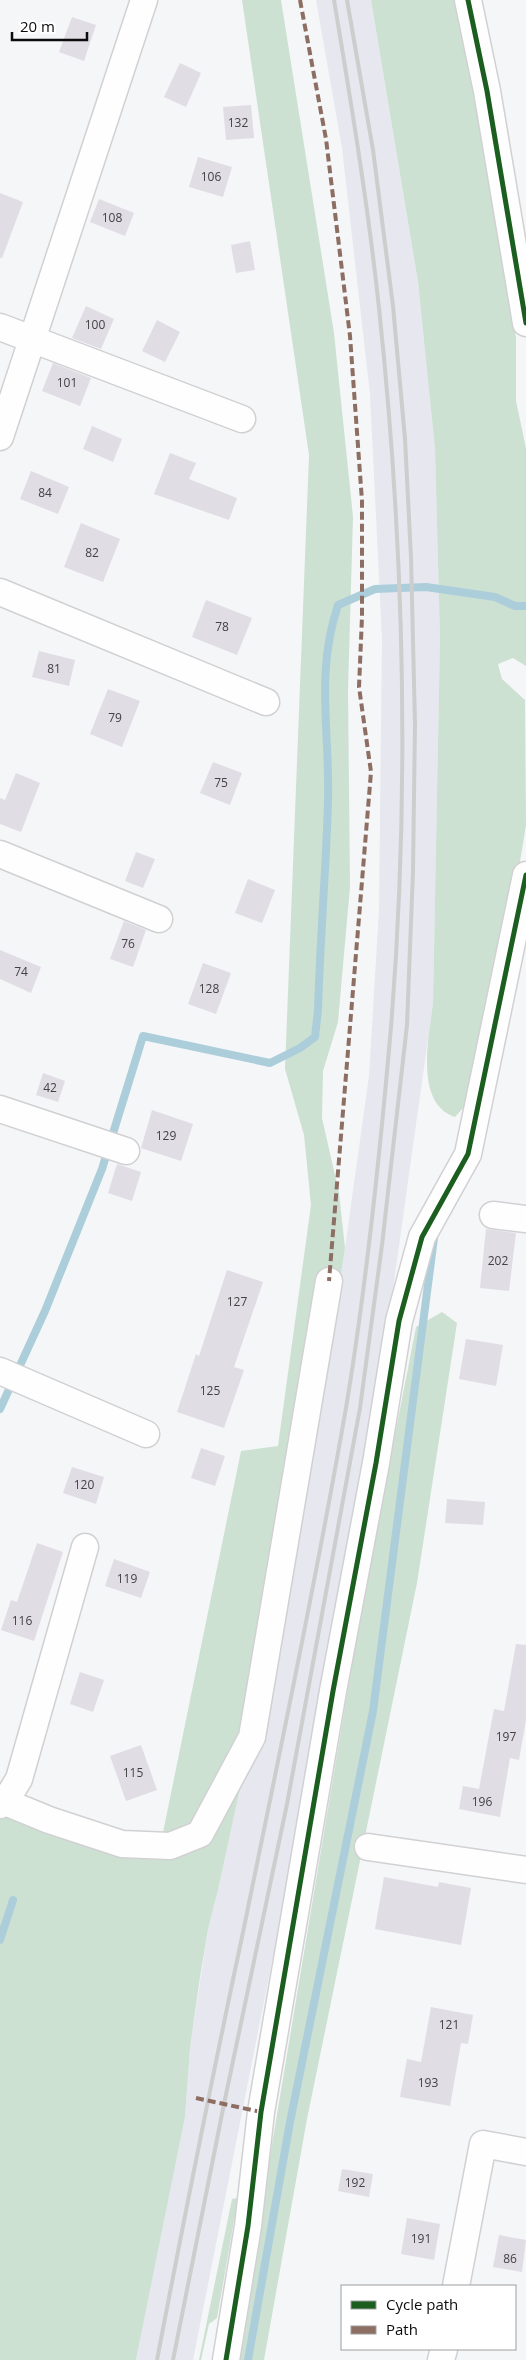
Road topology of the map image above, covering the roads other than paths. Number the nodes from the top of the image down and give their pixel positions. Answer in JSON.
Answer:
{"nodes":[{"id":1,"x":144,"y":0,"type":"edge"},
{"id":2,"x":468,"y":0,"type":"edge"},
{"id":3,"x":526,"y":323,"type":"edge"},
{"id":4,"x":0,"y":327,"type":"edge"},
{"id":5,"x":33,"y":340,"type":"junction"},
{"id":6,"x":242,"y":419,"type":"dead end"},
{"id":7,"x":0,"y":436,"type":"edge"},
{"id":8,"x":0,"y":592,"type":"edge"},
{"id":9,"x":266,"y":702,"type":"dead end"},
{"id":10,"x":0,"y":854,"type":"edge"},
{"id":11,"x":526,"y":875,"type":"edge"},
{"id":12,"x":159,"y":919,"type":"dead end"},
{"id":13,"x":0,"y":1109,"type":"edge"},
{"id":14,"x":126,"y":1151,"type":"dead end"},
{"id":15,"x":493,"y":1215,"type":"dead end"},
{"id":16,"x":526,"y":1219,"type":"edge"},
{"id":17,"x":329,"y":1281,"type":"dead end"},
{"id":18,"x":0,"y":1371,"type":"edge"},
{"id":19,"x":146,"y":1434,"type":"dead end"},
{"id":20,"x":85,"y":1547,"type":"dead end"},
{"id":21,"x":2,"y":1804,"type":"edge"},
{"id":22,"x":368,"y":1847,"type":"dead end"},
{"id":23,"x":526,"y":1870,"type":"edge"},
{"id":24,"x":526,"y":2152,"type":"edge"},
{"id":25,"x":456,"y":2285,"type":"edge"},
{"id":26,"x":226,"y":2360,"type":"edge"}],
"edges":[{"from":1,"to":5,"type":"street"},
{"from":2,"to":3,"type":"street"},
{"from":4,"to":5,"type":"street"},
{"from":5,"to":6,"type":"street"},
{"from":5,"to":7,"type":"street"},
{"from":8,"to":9,"type":"street"},
{"from":10,"to":12,"type":"street"},
{"from":11,"to":26,"type":"street"},
{"from":13,"to":14,"type":"street"},
{"from":15,"to":16,"type":"street"},
{"from":17,"to":21,"type":"street"},
{"from":18,"to":19,"type":"street"},
{"from":20,"to":21,"type":"street"},
{"from":22,"to":23,"type":"street"},
{"from":24,"to":25,"type":"street"}]}
